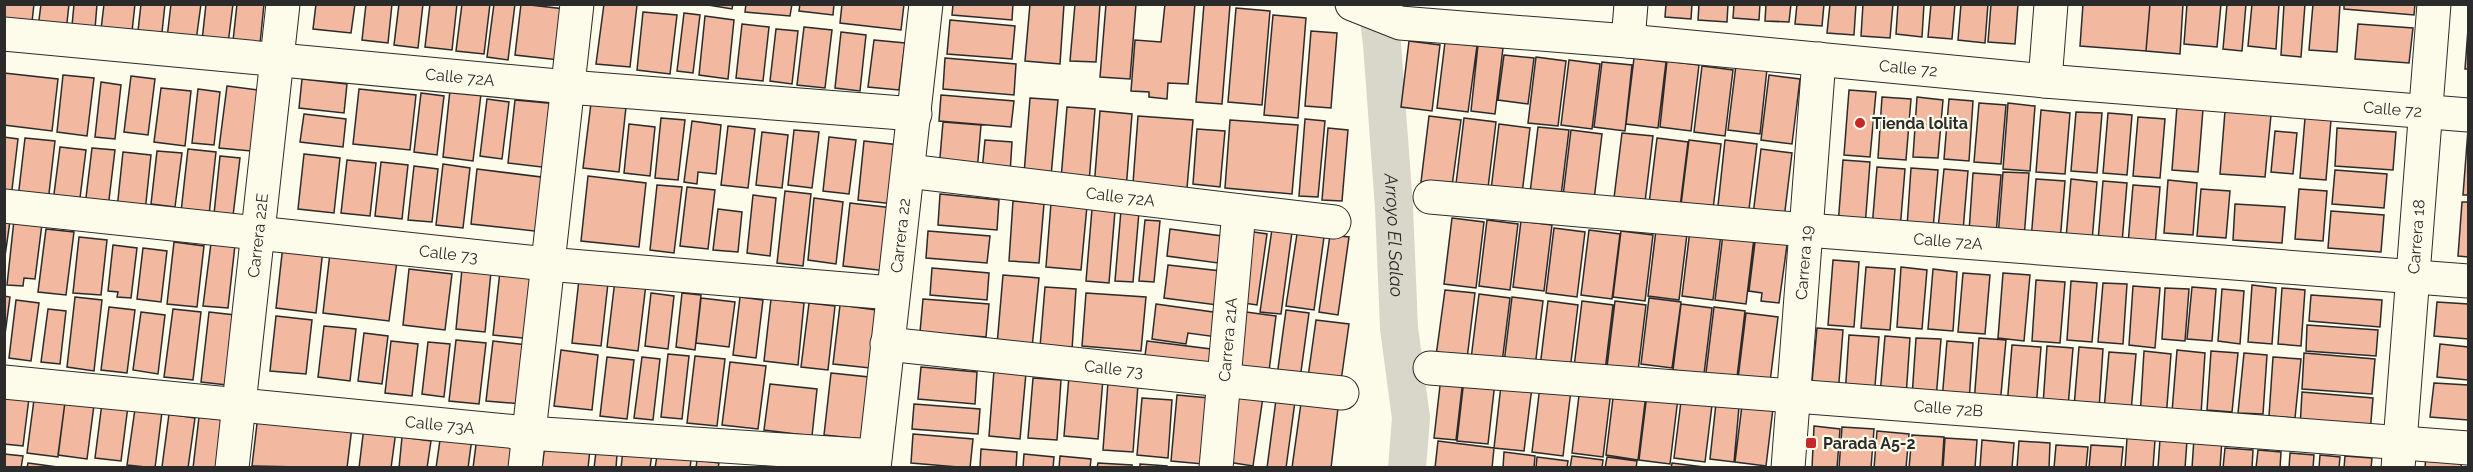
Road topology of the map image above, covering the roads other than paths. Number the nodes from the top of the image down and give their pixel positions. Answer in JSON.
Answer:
{"nodes":[{"id":1,"x":283,"y":4,"type":"edge"},
{"id":2,"x":577,"y":4,"type":"edge"},
{"id":3,"x":926,"y":4,"type":"edge"},
{"id":4,"x":1352,"y":4,"type":"edge"},
{"id":5,"x":1632,"y":4,"type":"edge"},
{"id":6,"x":2051,"y":4,"type":"edge"},
{"id":7,"x":2434,"y":4,"type":"edge"},
{"id":8,"x":4,"y":34,"type":"edge"},
{"id":9,"x":1628,"y":41,"type":"junction"},
{"id":10,"x":1819,"y":58,"type":"junction"},
{"id":11,"x":277,"y":60,"type":"junction"},
{"id":12,"x":2045,"y":81,"type":"junction"},
{"id":13,"x":568,"y":87,"type":"junction"},
{"id":14,"x":2425,"y":112,"type":"junction"},
{"id":15,"x":915,"y":114,"type":"junction"},
{"id":16,"x":2469,"y":114,"type":"edge"},
{"id":17,"x":908,"y":171,"type":"junction"},
{"id":18,"x":1430,"y":197,"type":"dead end"},
{"id":19,"x":4,"y":206,"type":"edge"},
{"id":20,"x":1239,"y":211,"type":"junction"},
{"id":21,"x":1334,"y":222,"type":"dead end"},
{"id":22,"x":1806,"y":230,"type":"junction"},
{"id":23,"x":258,"y":233,"type":"junction"},
{"id":24,"x":547,"y":264,"type":"junction"},
{"id":25,"x":2412,"y":276,"type":"junction"},
{"id":26,"x":2469,"y":280,"type":"edge"},
{"id":27,"x":892,"y":293,"type":"junction"},
{"id":28,"x":886,"y":344,"type":"junction"},
{"id":29,"x":1430,"y":368,"type":"dead end"},
{"id":30,"x":4,"y":382,"type":"edge"},
{"id":31,"x":1221,"y":382,"type":"junction"},
{"id":32,"x":1342,"y":393,"type":"dead end"},
{"id":33,"x":1793,"y":396,"type":"junction"},
{"id":34,"x":239,"y":405,"type":"junction"},
{"id":35,"x":528,"y":434,"type":"junction"},
{"id":36,"x":2469,"y":448,"type":"edge"},
{"id":37,"x":2399,"y":455,"type":"edge"},
{"id":38,"x":874,"y":462,"type":"edge"},
{"id":39,"x":232,"y":468,"type":"edge"},
{"id":40,"x":525,"y":468,"type":"edge"},
{"id":41,"x":1216,"y":468,"type":"edge"},
{"id":42,"x":1788,"y":468,"type":"edge"}],
"edges":[{"from":1,"to":11,"type":"street","name":"Carrera 22E"},
{"from":2,"to":13,"type":"street"},
{"from":3,"to":15,"type":"street","name":"Carrera 22"},
{"from":4,"to":9,"type":"street","name":"Calle 72"},
{"from":5,"to":9,"type":"street"},
{"from":6,"to":12,"type":"street"},
{"from":7,"to":14,"type":"street","name":"Carrera 18"},
{"from":8,"to":11,"type":"street","name":"Calle 72A"},
{"from":9,"to":10,"type":"street","name":"Calle 72"},
{"from":10,"to":12,"type":"street","name":"Calle 72"},
{"from":10,"to":22,"type":"street","name":"Carrera 19"},
{"from":11,"to":13,"type":"street","name":"Calle 72A"},
{"from":11,"to":23,"type":"street","name":"Carrera 22E"},
{"from":12,"to":14,"type":"street","name":"Calle 72"},
{"from":13,"to":15,"type":"street","name":"Calle 72A"},
{"from":13,"to":24,"type":"street"},
{"from":14,"to":16,"type":"street","name":"Calle 72"},
{"from":14,"to":25,"type":"street","name":"Carrera 18"},
{"from":15,"to":17,"type":"street","name":"Carrera 22"},
{"from":17,"to":20,"type":"street","name":"Calle 72A"},
{"from":17,"to":27,"type":"street","name":"Carrera 22"},
{"from":18,"to":22,"type":"street","name":"Calle 72A"},
{"from":19,"to":23,"type":"street","name":"Calle 73"},
{"from":20,"to":21,"type":"street","name":"Calle 72A"},
{"from":20,"to":31,"type":"street","name":"Carrera 21A"},
{"from":22,"to":25,"type":"street","name":"Calle 72A"},
{"from":22,"to":33,"type":"street","name":"Carrera 19"},
{"from":23,"to":24,"type":"street","name":"Calle 73"},
{"from":23,"to":34,"type":"street","name":"Carrera 22E"},
{"from":24,"to":27,"type":"street","name":"Calle 73"},
{"from":24,"to":35,"type":"street"},
{"from":25,"to":26,"type":"street","name":"Calle 72A"},
{"from":25,"to":37,"type":"street","name":"Carrera 18"},
{"from":27,"to":28,"type":"street","name":"Carrera 22"},
{"from":28,"to":31,"type":"street","name":"Calle 73"},
{"from":28,"to":38,"type":"street","name":"Carrera 22"},
{"from":29,"to":33,"type":"street","name":"Calle 72B"},
{"from":30,"to":34,"type":"street","name":"Calle 73A"},
{"from":31,"to":32,"type":"street","name":"Calle 73"},
{"from":31,"to":41,"type":"street","name":"Carrera 21A"},
{"from":33,"to":37,"type":"street","name":"Calle 72B"},
{"from":33,"to":42,"type":"street","name":"Carrera 19"},
{"from":34,"to":35,"type":"street","name":"Calle 73A"},
{"from":34,"to":39,"type":"street","name":"Carrera 22E"},
{"from":35,"to":38,"type":"street","name":"Calle 73A"},
{"from":35,"to":40,"type":"street"},
{"from":36,"to":37,"type":"street","name":"Calle 72B"}]}
